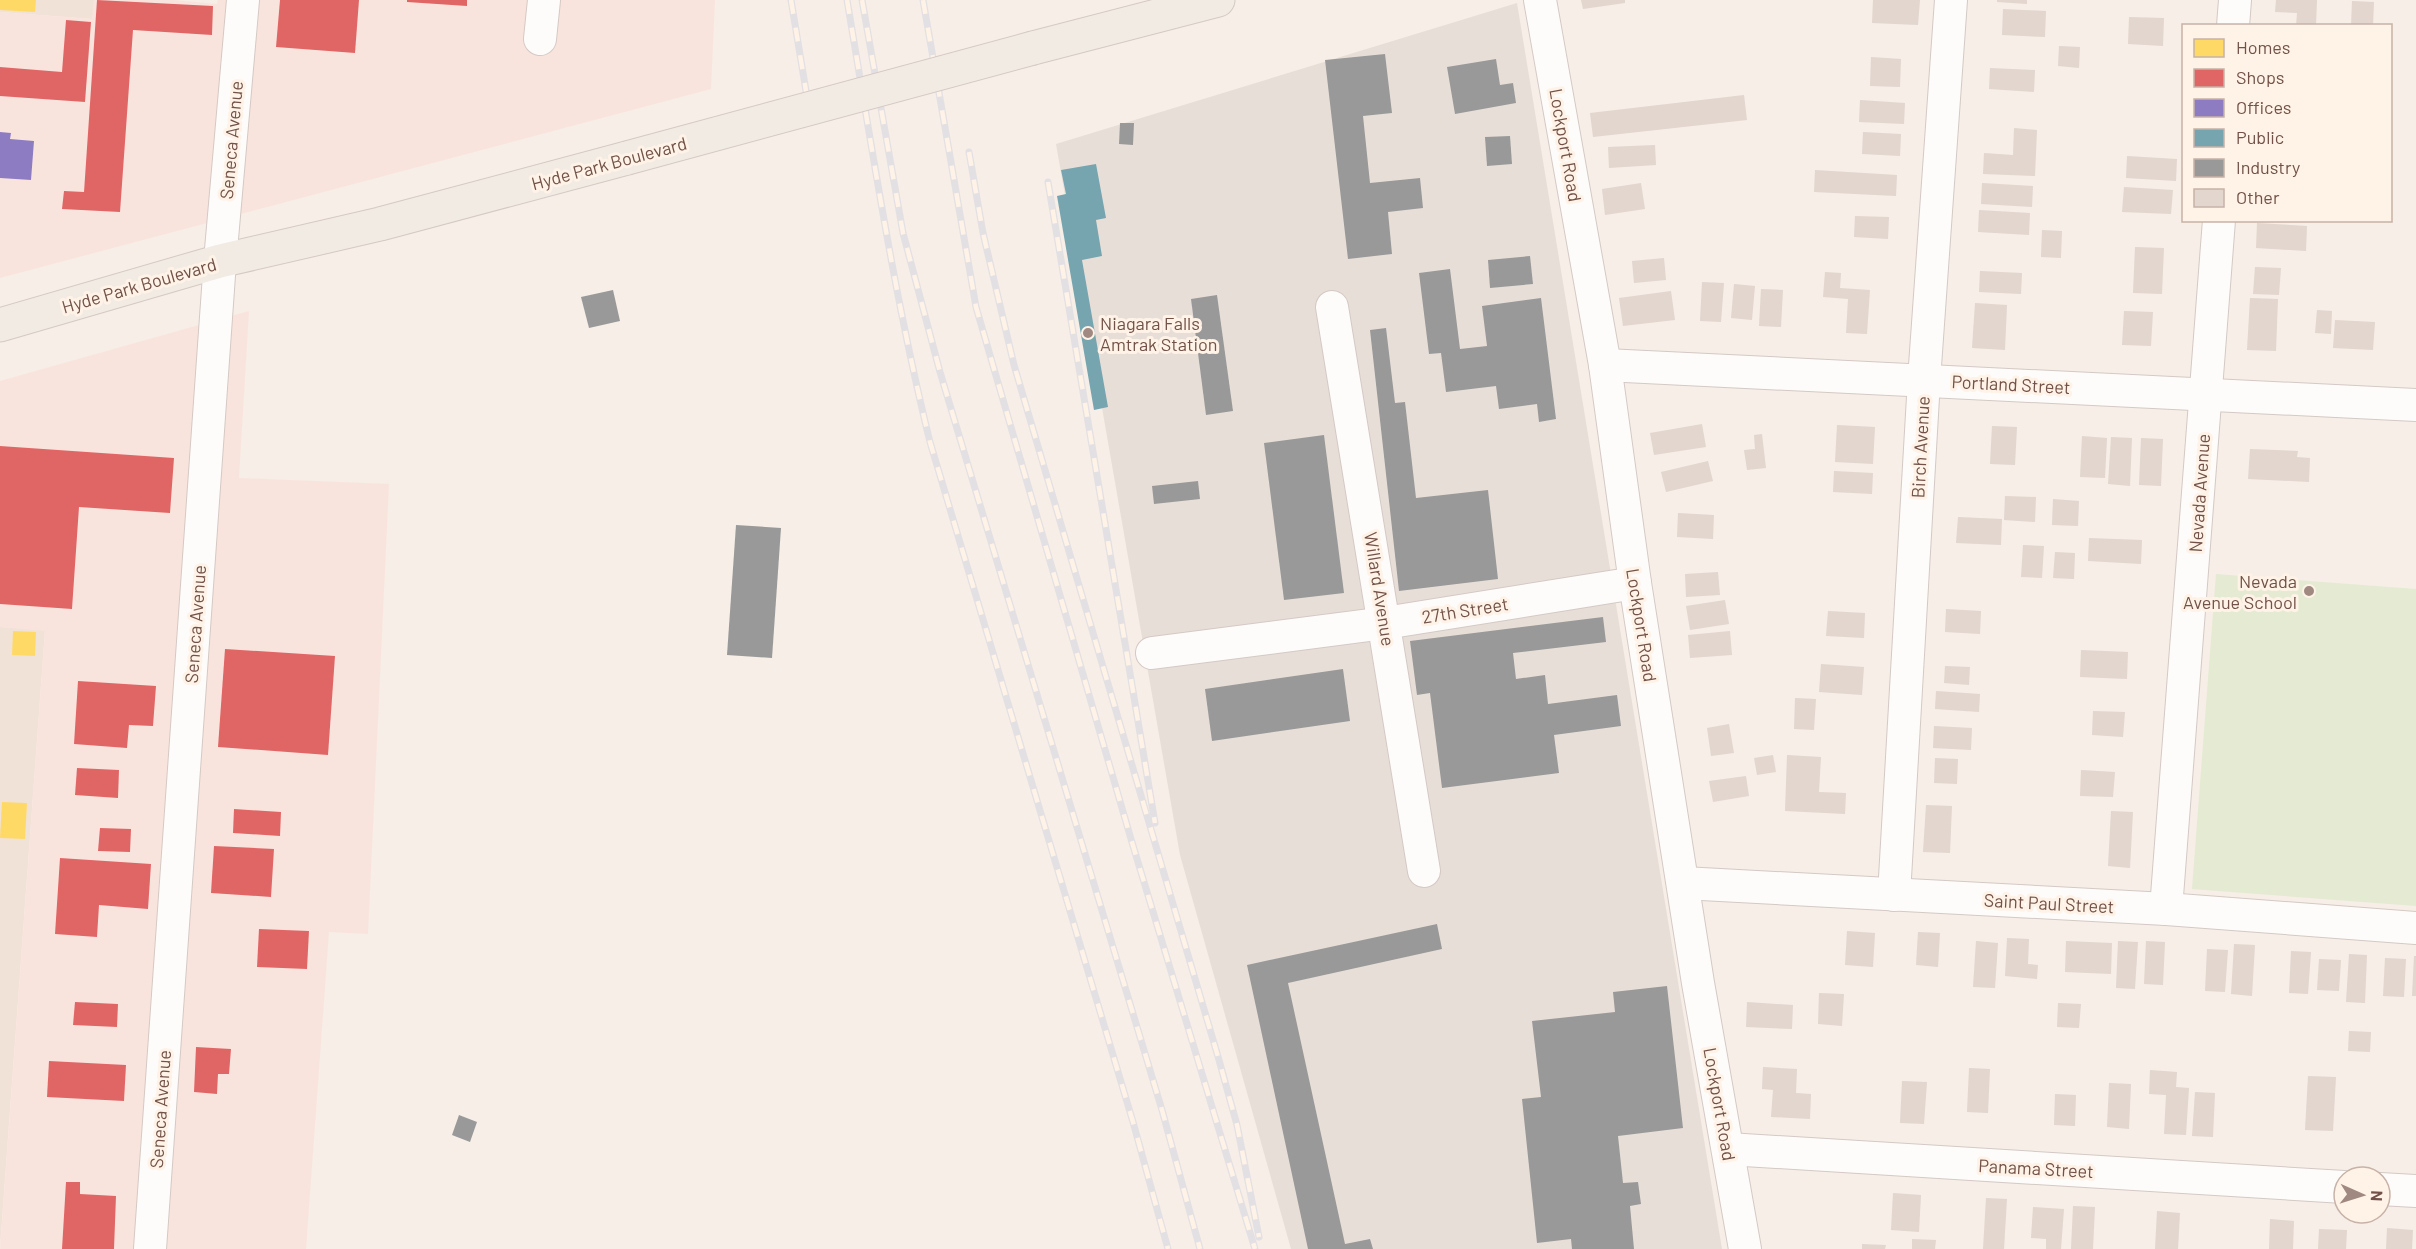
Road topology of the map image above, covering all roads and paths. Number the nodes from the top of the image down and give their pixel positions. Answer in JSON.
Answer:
{"nodes":[{"id":1,"x":243,"y":0,"type":"edge"},
{"id":2,"x":544,"y":0,"type":"edge"},
{"id":3,"x":1218,"y":0,"type":"edge"},
{"id":4,"x":1540,"y":0,"type":"edge"},
{"id":5,"x":1951,"y":0,"type":"edge"},
{"id":6,"x":2235,"y":0,"type":"edge"},
{"id":7,"x":2233,"y":24,"type":"edge"},
{"id":8,"x":540,"y":39,"type":"dead end"},
{"id":9,"x":2219,"y":222,"type":"edge"},
{"id":10,"x":220,"y":261,"type":"junction"},
{"id":11,"x":1332,"y":307,"type":"dead end"},
{"id":12,"x":0,"y":325,"type":"edge"},
{"id":13,"x":1605,"y":365,"type":"junction"},
{"id":14,"x":1924,"y":380,"type":"junction"},
{"id":15,"x":2206,"y":393,"type":"junction"},
{"id":16,"x":2416,"y":405,"type":"edge"},
{"id":17,"x":1635,"y":583,"type":"junction"},
{"id":18,"x":1385,"y":623,"type":"junction"},
{"id":19,"x":1152,"y":653,"type":"dead end"},
{"id":20,"x":1424,"y":871,"type":"dead end"},
{"id":21,"x":1683,"y":883,"type":"junction"},
{"id":22,"x":1894,"y":895,"type":"junction"},
{"id":23,"x":2166,"y":909,"type":"junction"},
{"id":24,"x":2416,"y":928,"type":"edge"},
{"id":25,"x":1728,"y":1149,"type":"junction"},
{"id":26,"x":2332,"y":1186,"type":"edge"},
{"id":27,"x":2392,"y":1190,"type":"edge"},
{"id":28,"x":2416,"y":1191,"type":"edge"},
{"id":29,"x":150,"y":1249,"type":"edge"},
{"id":30,"x":1745,"y":1249,"type":"edge"}],
"edges":[{"from":1,"to":10,"type":"street","name":"Seneca Avenue"},
{"from":2,"to":8,"type":"street"},
{"from":3,"to":10,"type":"main road","name":"Hyde Park Boulevard","bridge":true},
{"from":4,"to":13,"type":"street","name":"Lockport Road"},
{"from":5,"to":14,"type":"street","name":"Birch Avenue"},
{"from":6,"to":7,"type":"street"},
{"from":9,"to":15,"type":"street","name":"Nevada Avenue"},
{"from":10,"to":12,"type":"main road","name":"Hyde Park Boulevard"},
{"from":10,"to":29,"type":"street","name":"Seneca Avenue"},
{"from":11,"to":18,"type":"street","name":"Willard Avenue"},
{"from":13,"to":14,"type":"street","name":"Portland Street"},
{"from":13,"to":17,"type":"street","name":"Lockport Road"},
{"from":14,"to":15,"type":"street","name":"Portland Street"},
{"from":14,"to":22,"type":"street","name":"Birch Avenue"},
{"from":15,"to":16,"type":"street","name":"Portland Street"},
{"from":15,"to":23,"type":"street","name":"Nevada Avenue"},
{"from":17,"to":18,"type":"street","name":"27th Street"},
{"from":17,"to":21,"type":"street","name":"Lockport Road"},
{"from":18,"to":19,"type":"street","name":"27th Street"},
{"from":18,"to":20,"type":"street","name":"Willard Avenue"},
{"from":21,"to":22,"type":"street","name":"Saint Paul Street"},
{"from":21,"to":25,"type":"street","name":"Lockport Road"},
{"from":22,"to":23,"type":"street","name":"Saint Paul Street"},
{"from":23,"to":24,"type":"street","name":"Saint Paul Street"},
{"from":25,"to":26,"type":"street","name":"Panama Street"},
{"from":25,"to":30,"type":"street","name":"Lockport Road"},
{"from":27,"to":28,"type":"street"}]}
